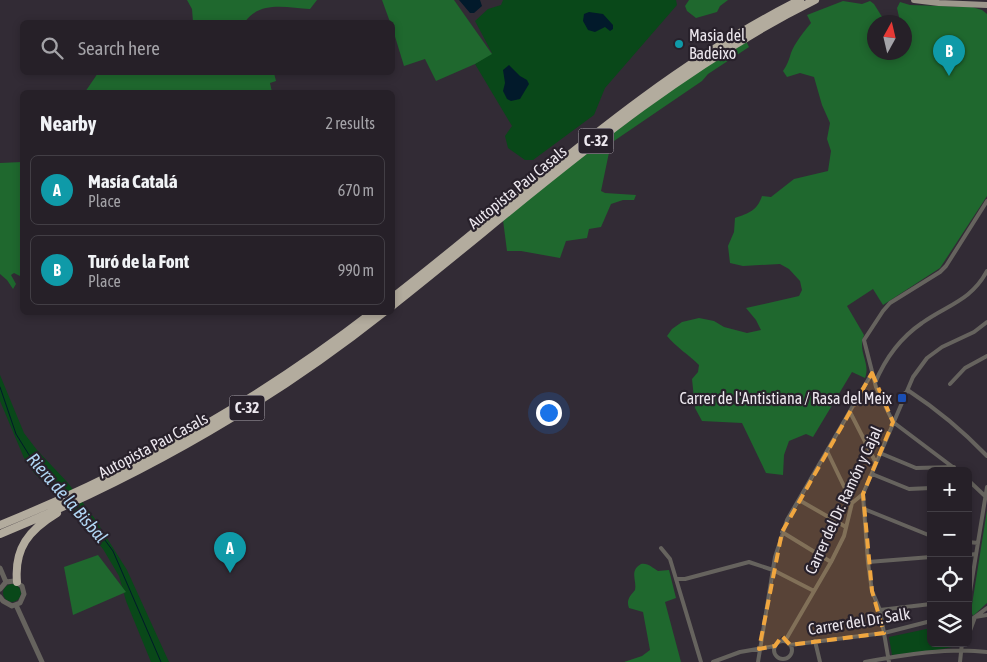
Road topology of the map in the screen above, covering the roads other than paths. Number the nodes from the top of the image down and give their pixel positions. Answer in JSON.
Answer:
{"nodes":[{"id":1,"x":800,"y":0,"type":"edge"},
{"id":2,"x":815,"y":0,"type":"edge"},
{"id":3,"x":914,"y":0,"type":"edge"},
{"id":4,"x":923,"y":0,"type":"edge"},
{"id":5,"x":987,"y":0,"type":"edge"},
{"id":6,"x":987,"y":5,"type":"edge"},
{"id":7,"x":987,"y":201,"type":"edge"},
{"id":8,"x":987,"y":271,"type":"edge"},
{"id":9,"x":395,"y":296,"type":"edge"},
{"id":10,"x":395,"y":304,"type":"edge"},
{"id":11,"x":369,"y":315,"type":"edge"},
{"id":12,"x":380,"y":315,"type":"edge"},
{"id":13,"x":987,"y":322,"type":"edge"},
{"id":14,"x":987,"y":356,"type":"edge"},
{"id":15,"x":872,"y":373,"type":"junction"},
{"id":16,"x":875,"y":383,"type":"junction"},
{"id":17,"x":950,"y":384,"type":"dead end"},
{"id":18,"x":908,"y":390,"type":"junction"},
{"id":19,"x":850,"y":412,"type":"junction"},
{"id":20,"x":893,"y":422,"type":"junction"},
{"id":21,"x":827,"y":451,"type":"junction"},
{"id":22,"x":880,"y":453,"type":"junction"},
{"id":23,"x":987,"y":456,"type":"edge"},
{"id":24,"x":876,"y":463,"type":"junction"},
{"id":25,"x":954,"y":467,"type":"edge"},
{"id":26,"x":927,"y":468,"type":"edge"},
{"id":27,"x":872,"y":474,"type":"junction"},
{"id":28,"x":972,"y":484,"type":"edge"},
{"id":29,"x":98,"y":486,"type":"junction"},
{"id":30,"x":987,"y":487,"type":"edge"},
{"id":31,"x":927,"y":488,"type":"edge"},
{"id":32,"x":863,"y":494,"type":"junction"},
{"id":33,"x":986,"y":496,"type":"junction"},
{"id":34,"x":798,"y":500,"type":"junction"},
{"id":35,"x":852,"y":503,"type":"junction"},
{"id":36,"x":57,"y":507,"type":"junction"},
{"id":37,"x":864,"y":509,"type":"junction"},
{"id":38,"x":0,"y":524,"type":"edge"},
{"id":39,"x":846,"y":527,"type":"junction"},
{"id":40,"x":782,"y":532,"type":"junction"},
{"id":41,"x":1,"y":533,"type":"edge"},
{"id":42,"x":927,"y":534,"type":"edge"},
{"id":43,"x":972,"y":542,"type":"edge"},
{"id":44,"x":978,"y":543,"type":"junction"},
{"id":45,"x":661,"y":548,"type":"dead end"},
{"id":46,"x":972,"y":554,"type":"edge"},
{"id":47,"x":976,"y":554,"type":"junction"},
{"id":48,"x":927,"y":558,"type":"edge"},
{"id":49,"x":831,"y":562,"type":"junction"},
{"id":50,"x":868,"y":562,"type":"junction"},
{"id":51,"x":0,"y":568,"type":"edge"},
{"id":52,"x":773,"y":570,"type":"junction"},
{"id":53,"x":972,"y":578,"type":"edge"},
{"id":54,"x":676,"y":579,"type":"junction"},
{"id":55,"x":6,"y":582,"type":"junction"},
{"id":56,"x":17,"y":582,"type":"junction"},
{"id":57,"x":0,"y":589,"type":"edge"},
{"id":58,"x":814,"y":591,"type":"junction"},
{"id":59,"x":0,"y":596,"type":"edge"},
{"id":60,"x":927,"y":604,"type":"edge"},
{"id":61,"x":16,"y":605,"type":"junction"},
{"id":62,"x":987,"y":608,"type":"edge"},
{"id":63,"x":880,"y":610,"type":"junction"},
{"id":64,"x":987,"y":615,"type":"edge"},
{"id":65,"x":976,"y":616,"type":"junction"},
{"id":66,"x":972,"y":619,"type":"edge"},
{"id":67,"x":927,"y":622,"type":"edge"},
{"id":68,"x":972,"y":627,"type":"edge"},
{"id":69,"x":884,"y":633,"type":"junction"},
{"id":70,"x":785,"y":641,"type":"junction"},
{"id":71,"x":814,"y":641,"type":"junction"},
{"id":72,"x":790,"y":644,"type":"junction"},
{"id":73,"x":775,"y":646,"type":"junction"},
{"id":74,"x":958,"y":647,"type":"edge"},
{"id":75,"x":963,"y":647,"type":"edge"},
{"id":76,"x":965,"y":647,"type":"edge"},
{"id":77,"x":759,"y":649,"type":"junction"},
{"id":78,"x":987,"y":652,"type":"edge"},
{"id":79,"x":778,"y":657,"type":"junction"},
{"id":80,"x":889,"y":660,"type":"edge"},
{"id":81,"x":42,"y":662,"type":"edge"},
{"id":82,"x":701,"y":662,"type":"edge"},
{"id":83,"x":713,"y":662,"type":"edge"},
{"id":84,"x":758,"y":662,"type":"edge"},
{"id":85,"x":776,"y":662,"type":"edge"},
{"id":86,"x":820,"y":662,"type":"edge"},
{"id":87,"x":865,"y":662,"type":"edge"},
{"id":88,"x":960,"y":662,"type":"edge"}],
"edges":[{"from":1,"to":9,"type":"highway","name":"Autopista Pau Casals","number":"C-32"},
{"from":2,"to":10,"type":"highway","name":"Autopista Pau Casals","number":"C-32"},
{"from":3,"to":6,"type":"main road"},
{"from":4,"to":5,"type":"main road"},
{"from":7,"to":15,"type":"street"},
{"from":8,"to":16,"type":"street"},
{"from":11,"to":29,"type":"highway","name":"Autopista Pau Casals","number":"C-32"},
{"from":12,"to":29,"type":"highway","name":"Autopista Pau Casals","number":"C-32"},
{"from":13,"to":18,"type":"street","name":"Carrer del Dr. Ramón y Cajal"},
{"from":14,"to":17,"type":"street"},
{"from":15,"to":16,"type":"street"},
{"from":15,"to":19,"type":"street"},
{"from":16,"to":20,"type":"street"},
{"from":18,"to":20,"type":"street","name":"Carrer del Dr. Ramón y Cajal"},
{"from":18,"to":23,"type":"street"},
{"from":19,"to":21,"type":"street"},
{"from":19,"to":24,"type":"street"},
{"from":20,"to":22,"type":"street","name":"Carrer del Dr. Ramón y Cajal"},
{"from":20,"to":25,"type":"street"},
{"from":21,"to":34,"type":"street"},
{"from":21,"to":35,"type":"street"},
{"from":22,"to":24,"type":"street","name":"Carrer del Dr. Ramón y Cajal"},
{"from":22,"to":26,"type":"street"},
{"from":24,"to":27,"type":"street","name":"Carrer del Dr. Ramón y Cajal"},
{"from":27,"to":31,"type":"street"},
{"from":27,"to":32,"type":"street","name":"Carrer del Dr. Ramón y Cajal"},
{"from":28,"to":33,"type":"street"},
{"from":29,"to":36,"type":"highway","name":"Autopista Pau Casals","number":"C-32"},
{"from":29,"to":36,"type":"highway","name":"Autopista Pau Casals","number":"C-32"},
{"from":30,"to":33,"type":"street"},
{"from":32,"to":35,"type":"street","name":"Carrer del Dr. Ramón y Cajal"},
{"from":32,"to":37,"type":"street"},
{"from":33,"to":44,"type":"street"},
{"from":34,"to":39,"type":"street"},
{"from":34,"to":40,"type":"street"},
{"from":35,"to":39,"type":"street","name":"Carrer del Dr. Ramón y Cajal"},
{"from":36,"to":38,"type":"highway","name":"Autopista Pau Casals","number":"C-32"},
{"from":36,"to":41,"type":"highway","name":"Autopista Pau Casals","number":"C-32"},
{"from":36,"to":56,"type":"highway"},
{"from":37,"to":42,"type":"street"},
{"from":37,"to":50,"type":"street"},
{"from":39,"to":49,"type":"street","name":"Carrer del Dr. Ramón y Cajal"},
{"from":40,"to":49,"type":"street"},
{"from":40,"to":52,"type":"street"},
{"from":43,"to":44,"type":"street"},
{"from":44,"to":47,"type":"street"},
{"from":45,"to":54,"type":"street"},
{"from":46,"to":47,"type":"street"},
{"from":47,"to":53,"type":"street"},
{"from":48,"to":50,"type":"street"},
{"from":49,"to":58,"type":"street","name":"Carrer del Dr. Ramón y Cajal"},
{"from":50,"to":63,"type":"street"},
{"from":51,"to":55,"type":"street"},
{"from":52,"to":54,"type":"street"},
{"from":52,"to":58,"type":"street"},
{"from":52,"to":77,"type":"street"},
{"from":54,"to":82,"type":"street"},
{"from":55,"to":56,"type":"street"},
{"from":55,"to":57,"type":"street"},
{"from":56,"to":61,"type":"street"},
{"from":58,"to":70,"type":"street","name":"Carrer del Dr. Ramón y Cajal"},
{"from":59,"to":61,"type":"street"},
{"from":60,"to":63,"type":"street"},
{"from":61,"to":81,"type":"street"},
{"from":62,"to":65,"type":"street"},
{"from":63,"to":69,"type":"street"},
{"from":64,"to":65,"type":"street"},
{"from":65,"to":66,"type":"street"},
{"from":65,"to":68,"type":"street"},
{"from":67,"to":69,"type":"street","name":"Carrer del Dr. Salk"},
{"from":69,"to":71,"type":"street","name":"Carrer del Dr. Salk"},
{"from":69,"to":80,"type":"street"},
{"from":70,"to":72,"type":"street"},
{"from":70,"to":73,"type":"street"},
{"from":71,"to":72,"type":"street","name":"Carrer del Dr. Salk"},
{"from":71,"to":86,"type":"street"},
{"from":72,"to":79,"type":"street"},
{"from":73,"to":77,"type":"street"},
{"from":73,"to":79,"type":"street"},
{"from":74,"to":80,"type":"street"},
{"from":75,"to":88,"type":"street"},
{"from":76,"to":78,"type":"street"},
{"from":77,"to":83,"type":"street"},
{"from":77,"to":84,"type":"street"},
{"from":79,"to":85,"type":"street"},
{"from":80,"to":87,"type":"street"}]}
